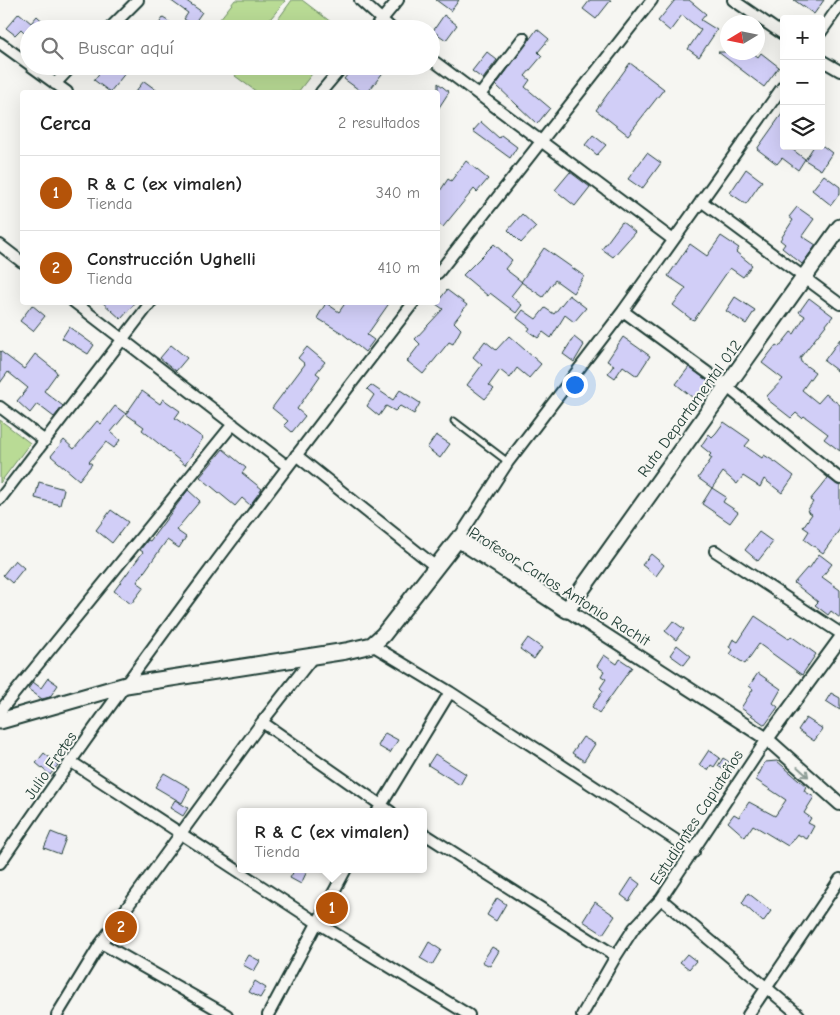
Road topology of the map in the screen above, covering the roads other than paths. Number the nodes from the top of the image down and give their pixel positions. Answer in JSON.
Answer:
{"nodes":[{"id":1,"x":138,"y":0,"type":"edge"},
{"id":2,"x":360,"y":0,"type":"edge"},
{"id":3,"x":398,"y":0,"type":"edge"},
{"id":4,"x":652,"y":0,"type":"edge"},
{"id":5,"x":732,"y":0,"type":"edge"},
{"id":6,"x":840,"y":5,"type":"edge"},
{"id":7,"x":119,"y":20,"type":"edge"},
{"id":8,"x":374,"y":20,"type":"edge"},
{"id":9,"x":382,"y":20,"type":"edge"},
{"id":10,"x":825,"y":26,"type":"edge"},
{"id":11,"x":780,"y":32,"type":"edge"},
{"id":12,"x":523,"y":38,"type":"dead end"},
{"id":13,"x":0,"y":43,"type":"edge"},
{"id":14,"x":20,"y":58,"type":"edge"},
{"id":15,"x":825,"y":63,"type":"edge"},
{"id":16,"x":440,"y":66,"type":"edge"},
{"id":17,"x":840,"y":72,"type":"edge"},
{"id":18,"x":43,"y":75,"type":"edge"},
{"id":19,"x":64,"y":75,"type":"edge"},
{"id":20,"x":335,"y":75,"type":"edge"},
{"id":21,"x":55,"y":84,"type":"junction"},
{"id":22,"x":64,"y":90,"type":"edge"},
{"id":23,"x":323,"y":90,"type":"edge"},
{"id":24,"x":780,"y":91,"type":"edge"},
{"id":25,"x":480,"y":95,"type":"junction"},
{"id":26,"x":540,"y":141,"type":"junction"},
{"id":27,"x":701,"y":201,"type":"junction"},
{"id":28,"x":840,"y":227,"type":"edge"},
{"id":29,"x":672,"y":240,"type":"junction"},
{"id":30,"x":0,"y":245,"type":"edge"},
{"id":31,"x":20,"y":260,"type":"edge"},
{"id":32,"x":440,"y":270,"type":"edge"},
{"id":33,"x":806,"y":277,"type":"junction"},
{"id":34,"x":840,"y":304,"type":"edge"},
{"id":35,"x":78,"y":305,"type":"edge"},
{"id":36,"x":149,"y":305,"type":"edge"},
{"id":37,"x":412,"y":305,"type":"edge"},
{"id":38,"x":623,"y":311,"type":"junction"},
{"id":39,"x":123,"y":340,"type":"junction"},
{"id":40,"x":726,"y":386,"type":"junction"},
{"id":41,"x":0,"y":408,"type":"edge"},
{"id":42,"x":454,"y":422,"type":"dead end"},
{"id":43,"x":233,"y":424,"type":"junction"},
{"id":44,"x":45,"y":441,"type":"junction"},
{"id":45,"x":296,"y":455,"type":"junction"},
{"id":46,"x":508,"y":462,"type":"junction"},
{"id":47,"x":287,"y":466,"type":"junction"},
{"id":48,"x":840,"y":479,"type":"edge"},
{"id":49,"x":0,"y":499,"type":"edge"},
{"id":50,"x":458,"y":539,"type":"junction"},
{"id":51,"x":715,"y":552,"type":"dead end"},
{"id":52,"x":436,"y":567,"type":"junction"},
{"id":53,"x":567,"y":610,"type":"junction"},
{"id":54,"x":840,"y":633,"type":"edge"},
{"id":55,"x":840,"y":639,"type":"edge"},
{"id":56,"x":372,"y":645,"type":"junction"},
{"id":57,"x":313,"y":657,"type":"junction"},
{"id":58,"x":126,"y":685,"type":"junction"},
{"id":59,"x":450,"y":692,"type":"junction"},
{"id":60,"x":0,"y":711,"type":"edge"},
{"id":61,"x":0,"y":721,"type":"edge"},
{"id":62,"x":262,"y":722,"type":"junction"},
{"id":63,"x":767,"y":739,"type":"junction"},
{"id":64,"x":70,"y":761,"type":"junction"},
{"id":65,"x":840,"y":804,"type":"edge"},
{"id":66,"x":378,"y":808,"type":"edge"},
{"id":67,"x":380,"y":808,"type":"edge"},
{"id":68,"x":182,"y":832,"type":"junction"},
{"id":69,"x":427,"y":836,"type":"edge"},
{"id":70,"x":694,"y":852,"type":"junction"},
{"id":71,"x":0,"y":863,"type":"edge"},
{"id":72,"x":237,"y":869,"type":"edge"},
{"id":73,"x":243,"y":873,"type":"edge"},
{"id":74,"x":344,"y":873,"type":"edge"},
{"id":75,"x":840,"y":879,"type":"edge"},
{"id":76,"x":661,"y":899,"type":"junction"},
{"id":77,"x":316,"y":922,"type":"junction"},
{"id":78,"x":102,"y":943,"type":"junction"},
{"id":79,"x":616,"y":956,"type":"junction"},
{"id":80,"x":765,"y":988,"type":"junction"},
{"id":81,"x":57,"y":1015,"type":"edge"},
{"id":82,"x":227,"y":1015,"type":"edge"},
{"id":83,"x":268,"y":1015,"type":"edge"},
{"id":84,"x":469,"y":1015,"type":"edge"},
{"id":85,"x":582,"y":1015,"type":"edge"},
{"id":86,"x":748,"y":1015,"type":"edge"},
{"id":87,"x":799,"y":1015,"type":"edge"}],
"edges":[{"from":1,"to":7,"type":"street"},
{"from":2,"to":8,"type":"street"},
{"from":3,"to":9,"type":"street"},
{"from":4,"to":26,"type":"street"},
{"from":5,"to":11,"type":"street"},
{"from":6,"to":10,"type":"street"},
{"from":12,"to":25,"type":"street"},
{"from":13,"to":14,"type":"street"},
{"from":15,"to":17,"type":"street"},
{"from":16,"to":25,"type":"street"},
{"from":18,"to":21,"type":"street"},
{"from":19,"to":21,"type":"street"},
{"from":20,"to":23,"type":"street"},
{"from":21,"to":22,"type":"street"},
{"from":24,"to":27,"type":"street"},
{"from":25,"to":26,"type":"street"},
{"from":26,"to":29,"type":"street"},
{"from":26,"to":32,"type":"street"},
{"from":27,"to":29,"type":"street"},
{"from":27,"to":33,"type":"street"},
{"from":28,"to":33,"type":"main road","name":"Ruta Departamental 012"},
{"from":29,"to":38,"type":"street"},
{"from":30,"to":31,"type":"street"},
{"from":33,"to":34,"type":"street"},
{"from":33,"to":40,"type":"main road","name":"Ruta Departamental 012"},
{"from":35,"to":39,"type":"street"},
{"from":36,"to":39,"type":"street"},
{"from":37,"to":45,"type":"street","name":"Julio Fretes"},
{"from":38,"to":40,"type":"street"},
{"from":38,"to":46,"type":"street"},
{"from":39,"to":43,"type":"street"},
{"from":39,"to":44,"type":"street"},
{"from":40,"to":48,"type":"street"},
{"from":40,"to":53,"type":"main road","name":"Ruta Departamental 012"},
{"from":41,"to":44,"type":"street"},
{"from":42,"to":46,"type":"lane"},
{"from":43,"to":47,"type":"street"},
{"from":43,"to":60,"type":"street"},
{"from":44,"to":49,"type":"street"},
{"from":45,"to":47,"type":"street","name":"Julio Fretes"},
{"from":45,"to":52,"type":"street"},
{"from":46,"to":50,"type":"street"},
{"from":47,"to":58,"type":"street","name":"Julio Fretes"},
{"from":50,"to":52,"type":"main road","name":"Profesor Carlos Antonio Rachit"},
{"from":50,"to":53,"type":"main road","name":"Profesor Carlos Antonio Rachit"},
{"from":51,"to":54,"type":"street"},
{"from":52,"to":56,"type":"main road","name":"Profesor Carlos Antonio Rachit"},
{"from":53,"to":63,"type":"street","name":"Profesor Carlos Antonio Rachit"},
{"from":55,"to":63,"type":"street","name":"Estudiantes Capiateños"},
{"from":56,"to":57,"type":"main road"},
{"from":56,"to":59,"type":"street"},
{"from":57,"to":58,"type":"main road"},
{"from":57,"to":62,"type":"street"},
{"from":58,"to":61,"type":"main road"},
{"from":58,"to":64,"type":"street","name":"Julio Fretes"},
{"from":59,"to":67,"type":"street"},
{"from":59,"to":70,"type":"street"},
{"from":62,"to":66,"type":"street"},
{"from":62,"to":68,"type":"street"},
{"from":63,"to":65,"type":"street","name":"Profesor Carlos Antonio Rachit","one_way":true},
{"from":63,"to":70,"type":"street","name":"Estudiantes Capiateños"},
{"from":64,"to":68,"type":"street"},
{"from":64,"to":71,"type":"street","name":"Julio Fretes"},
{"from":68,"to":72,"type":"street"},
{"from":68,"to":78,"type":"street"},
{"from":69,"to":79,"type":"street"},
{"from":70,"to":76,"type":"street","name":"Estudiantes Capiateños"},
{"from":73,"to":77,"type":"street"},
{"from":74,"to":77,"type":"street"},
{"from":75,"to":80,"type":"street"},
{"from":76,"to":79,"type":"street","name":"Estudiantes Capiateños"},
{"from":76,"to":80,"type":"street"},
{"from":77,"to":83,"type":"street"},
{"from":77,"to":84,"type":"street"},
{"from":78,"to":81,"type":"street"},
{"from":78,"to":82,"type":"street"},
{"from":79,"to":85,"type":"street","name":"Estudiantes Capiateños"},
{"from":80,"to":86,"type":"street"},
{"from":80,"to":87,"type":"street"}]}
